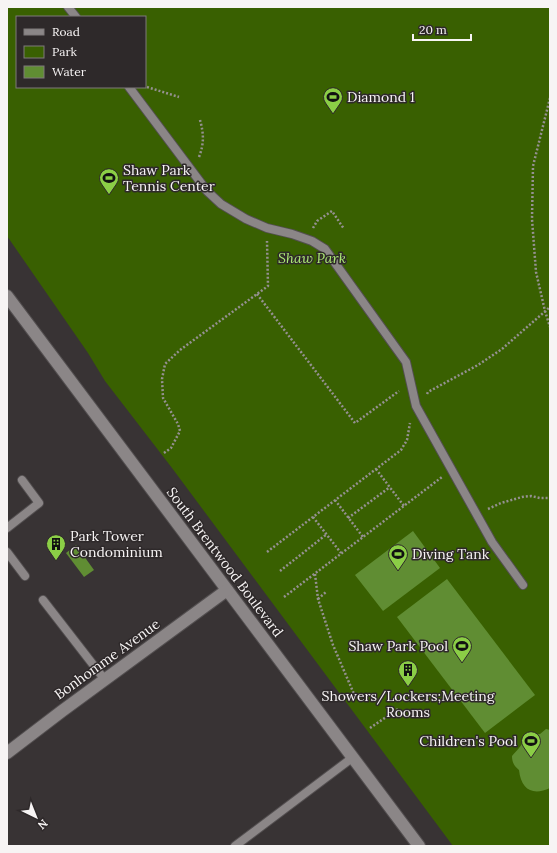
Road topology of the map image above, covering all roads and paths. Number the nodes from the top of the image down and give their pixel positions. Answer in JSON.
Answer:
{"nodes":[{"id":1,"x":68,"y":7,"type":"edge"},
{"id":2,"x":75,"y":16,"type":"edge"},
{"id":3,"x":146,"y":87,"type":"edge"},
{"id":4,"x":130,"y":88,"type":"edge"},
{"id":5,"x":179,"y":97,"type":"dead end"},
{"id":6,"x":550,"y":98,"type":"edge"},
{"id":7,"x":200,"y":120,"type":"dead end"},
{"id":8,"x":189,"y":167,"type":"junction"},
{"id":9,"x":267,"y":228,"type":"junction"},
{"id":10,"x":344,"y":229,"type":"dead end"},
{"id":11,"x":307,"y":240,"type":"junction"},
{"id":12,"x":257,"y":294,"type":"junction"},
{"id":13,"x":7,"y":296,"type":"edge"},
{"id":14,"x":550,"y":307,"type":"edge"},
{"id":15,"x":545,"y":311,"type":"junction"},
{"id":16,"x":550,"y":327,"type":"edge"},
{"id":17,"x":410,"y":382,"type":"junction"},
{"id":18,"x":416,"y":406,"type":"junction"},
{"id":19,"x":164,"y":453,"type":"dead end"},
{"id":20,"x":376,"y":469,"type":"junction"},
{"id":21,"x":22,"y":480,"type":"dead end"},
{"id":22,"x":432,"y":484,"type":"dead end"},
{"id":23,"x":390,"y":487,"type":"junction"},
{"id":24,"x":550,"y":498,"type":"edge"},
{"id":25,"x":335,"y":500,"type":"junction"},
{"id":26,"x":404,"y":506,"type":"junction"},
{"id":27,"x":476,"y":514,"type":"junction"},
{"id":28,"x":313,"y":517,"type":"junction"},
{"id":29,"x":348,"y":518,"type":"junction"},
{"id":30,"x":7,"y":528,"type":"edge"},
{"id":31,"x":327,"y":534,"type":"junction"},
{"id":32,"x":362,"y":537,"type":"junction"},
{"id":33,"x":7,"y":552,"type":"edge"},
{"id":34,"x":267,"y":552,"type":"dead end"},
{"id":35,"x":342,"y":553,"type":"junction"},
{"id":36,"x":280,"y":571,"type":"dead end"},
{"id":37,"x":315,"y":574,"type":"junction"},
{"id":38,"x":25,"y":576,"type":"dead end"},
{"id":39,"x":523,"y":585,"type":"dead end"},
{"id":40,"x":227,"y":590,"type":"junction"},
{"id":41,"x":326,"y":592,"type":"dead end"},
{"id":42,"x":284,"y":597,"type":"dead end"},
{"id":43,"x":318,"y":599,"type":"junction"},
{"id":44,"x":43,"y":600,"type":"dead end"},
{"id":45,"x":105,"y":680,"type":"junction"},
{"id":46,"x":351,"y":702,"type":"dead end"},
{"id":47,"x":398,"y":709,"type":"dead end"},
{"id":48,"x":370,"y":728,"type":"dead end"},
{"id":49,"x":7,"y":753,"type":"edge"},
{"id":50,"x":352,"y":758,"type":"junction"},
{"id":51,"x":234,"y":846,"type":"edge"},
{"id":52,"x":419,"y":846,"type":"edge"}],
"edges":[{"from":1,"to":2,"type":"lane"},
{"from":3,"to":5,"type":"path"},
{"from":4,"to":8,"type":"lane"},
{"from":6,"to":15,"type":"path"},
{"from":7,"to":8,"type":"path"},
{"from":8,"to":9,"type":"lane"},
{"from":9,"to":11,"type":"lane"},
{"from":9,"to":12,"type":"path"},
{"from":10,"to":11,"type":"path"},
{"from":11,"to":17,"type":"lane"},
{"from":12,"to":17,"type":"path"},
{"from":12,"to":19,"type":"path"},
{"from":13,"to":40,"type":"main road","name":"South Brentwood Boulevard"},
{"from":14,"to":15,"type":"path"},
{"from":15,"to":16,"type":"path"},
{"from":15,"to":18,"type":"path"},
{"from":17,"to":18,"type":"lane"},
{"from":18,"to":20,"type":"path"},
{"from":18,"to":27,"type":"lane"},
{"from":20,"to":23,"type":"path"},
{"from":20,"to":25,"type":"path"},
{"from":21,"to":30,"type":"lane"},
{"from":22,"to":26,"type":"path"},
{"from":23,"to":26,"type":"path"},
{"from":23,"to":29,"type":"path"},
{"from":24,"to":27,"type":"path"},
{"from":25,"to":28,"type":"path"},
{"from":25,"to":29,"type":"path"},
{"from":26,"to":32,"type":"path"},
{"from":27,"to":39,"type":"lane"},
{"from":28,"to":31,"type":"path"},
{"from":28,"to":34,"type":"path"},
{"from":29,"to":32,"type":"path"},
{"from":31,"to":35,"type":"path"},
{"from":31,"to":36,"type":"path"},
{"from":32,"to":35,"type":"path"},
{"from":33,"to":38,"type":"lane"},
{"from":35,"to":37,"type":"path"},
{"from":37,"to":42,"type":"path"},
{"from":37,"to":43,"type":"path"},
{"from":40,"to":45,"type":"main road","name":"Bonhomme Avenue"},
{"from":40,"to":50,"type":"main road","name":"South Brentwood Boulevard"},
{"from":41,"to":43,"type":"path"},
{"from":43,"to":46,"type":"path"},
{"from":44,"to":45,"type":"lane"},
{"from":45,"to":49,"type":"main road","name":"Bonhomme Avenue"},
{"from":47,"to":48,"type":"path"},
{"from":50,"to":51,"type":"lane"},
{"from":50,"to":52,"type":"main road","name":"South Brentwood Boulevard"}]}
